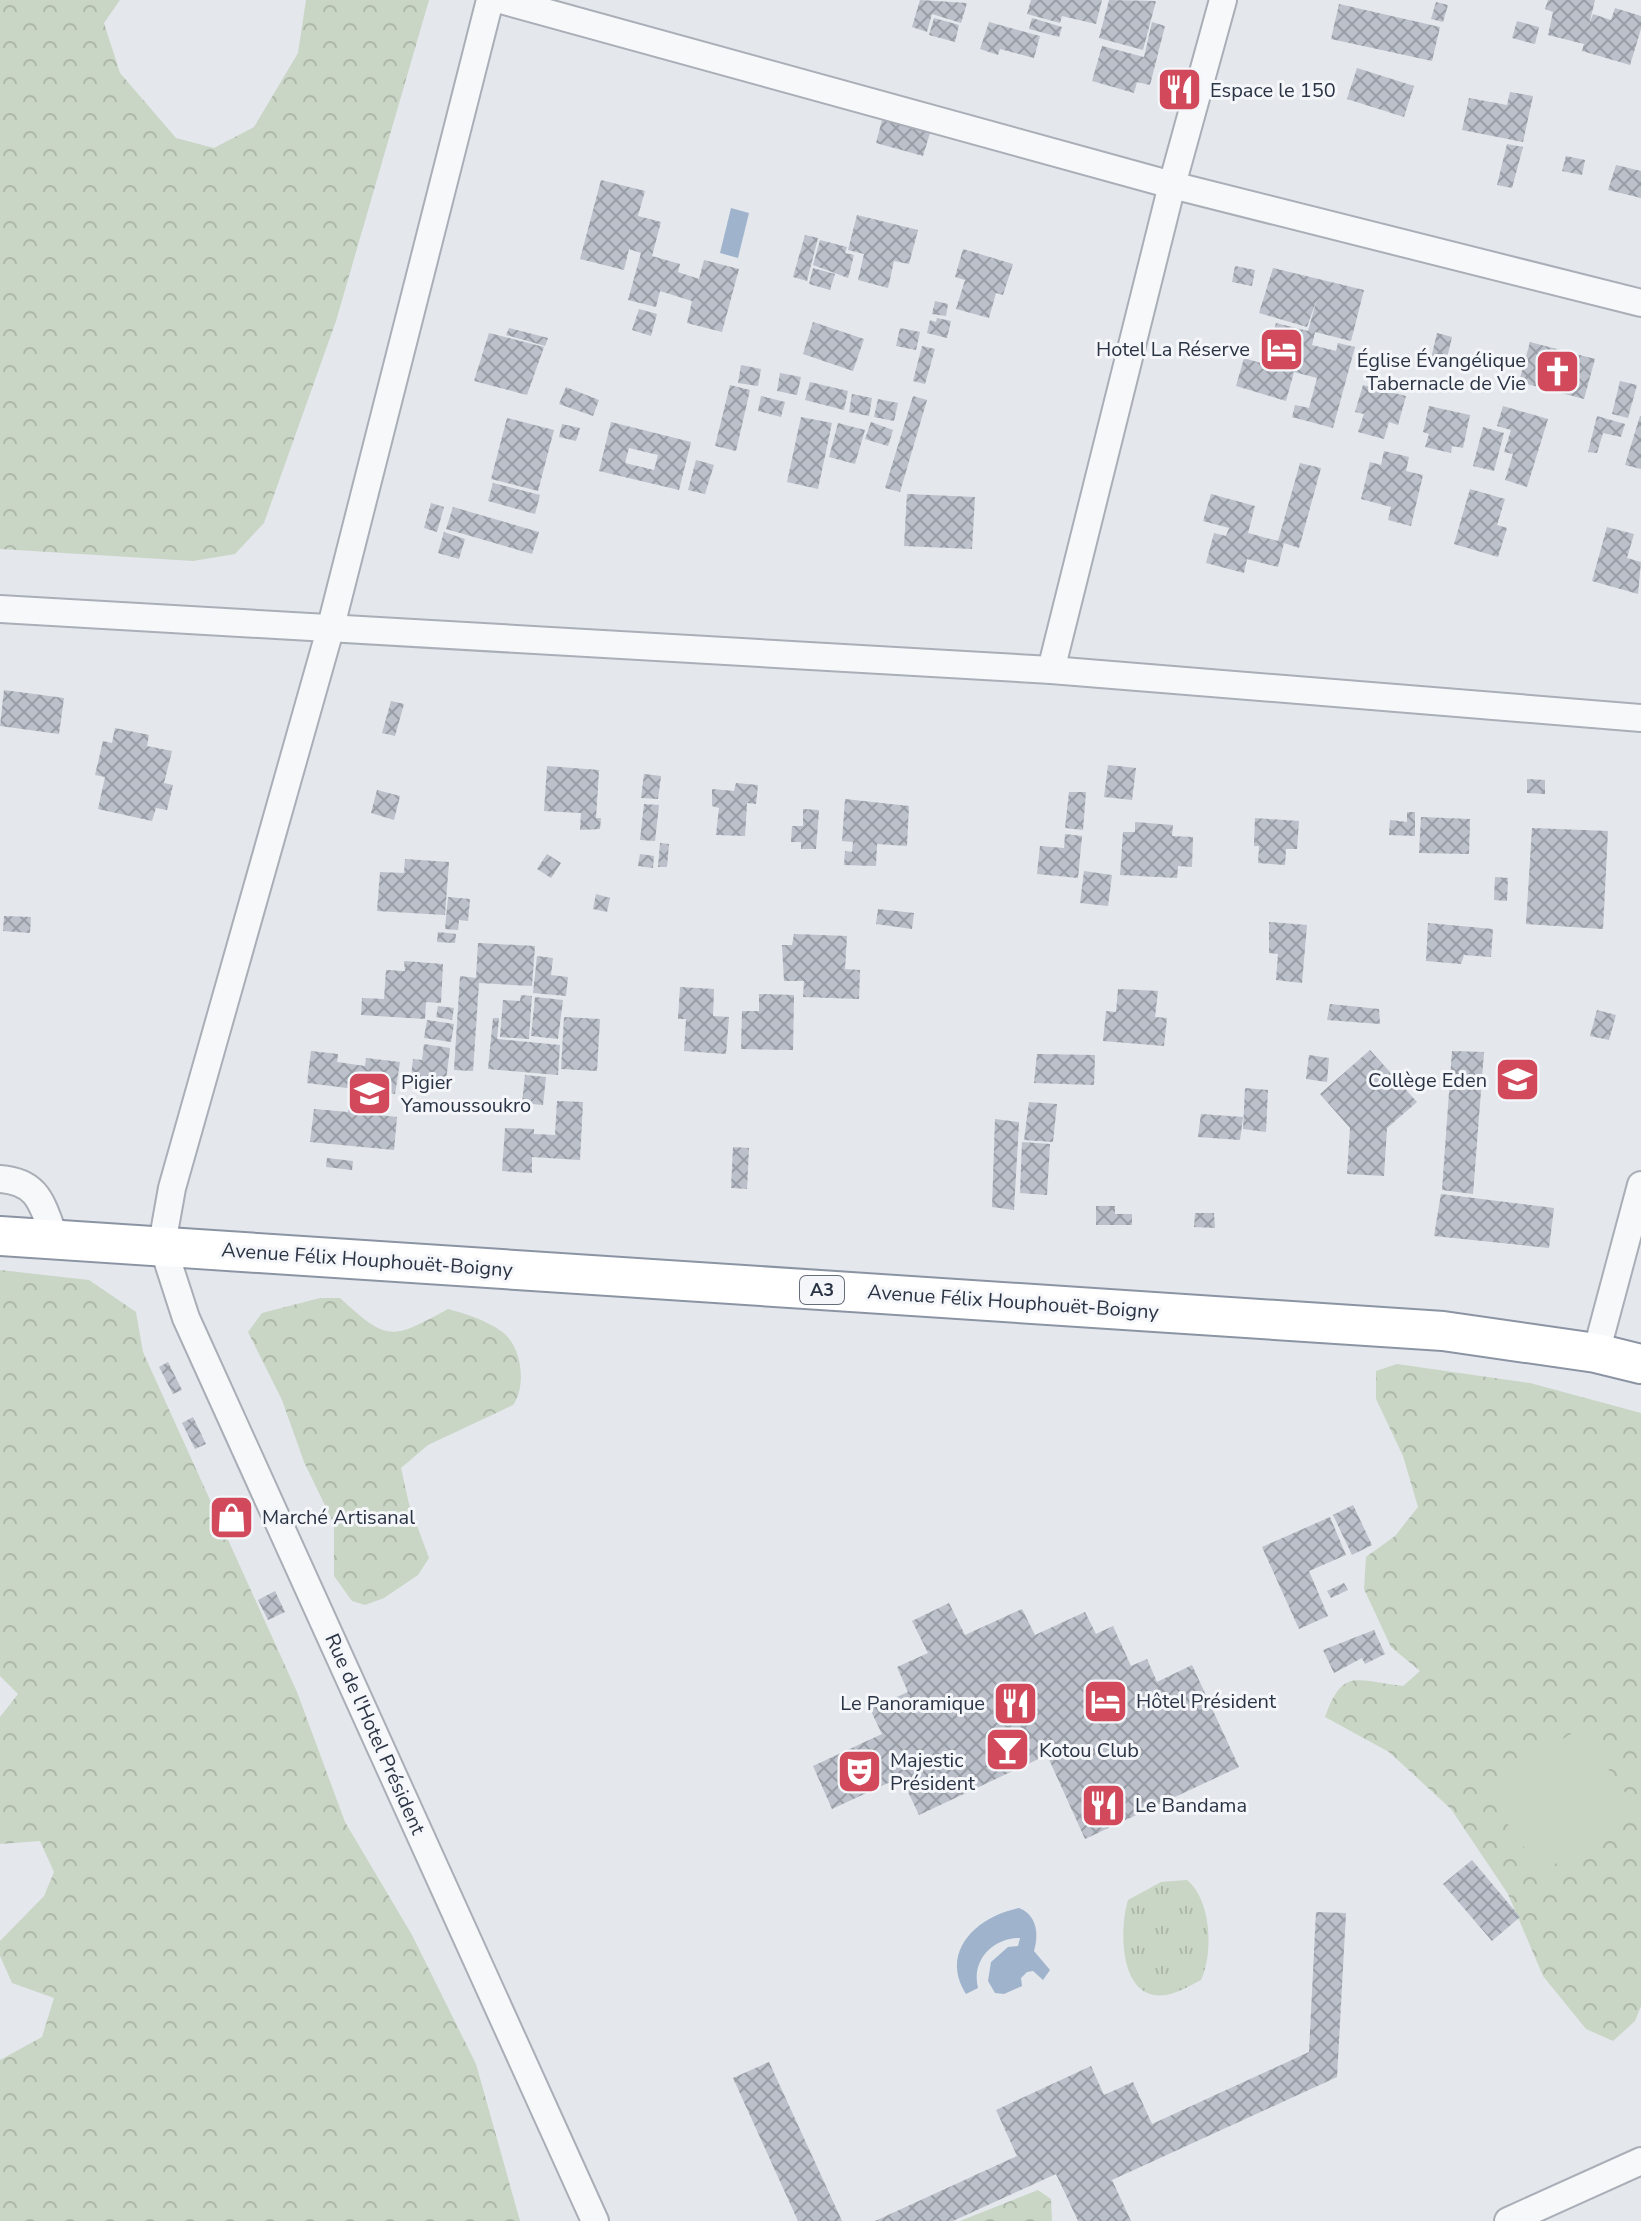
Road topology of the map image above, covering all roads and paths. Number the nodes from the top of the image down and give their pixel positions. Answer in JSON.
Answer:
{"nodes":[{"id":1,"x":490,"y":0,"type":"edge"},
{"id":2,"x":501,"y":0,"type":"edge"},
{"id":3,"x":1223,"y":0,"type":"edge"},
{"id":4,"x":1172,"y":185,"type":"junction"},
{"id":5,"x":1641,"y":303,"type":"edge"},
{"id":6,"x":0,"y":609,"type":"edge"},
{"id":7,"x":330,"y":630,"type":"junction"},
{"id":8,"x":1051,"y":670,"type":"junction"},
{"id":9,"x":1641,"y":718,"type":"edge"},
{"id":10,"x":0,"y":1179,"type":"edge"},
{"id":11,"x":1641,"y":1185,"type":"edge"},
{"id":12,"x":0,"y":1236,"type":"edge"},
{"id":13,"x":56,"y":1240,"type":"junction"},
{"id":14,"x":162,"y":1244,"type":"junction"},
{"id":15,"x":1596,"y":1353,"type":"junction"},
{"id":16,"x":1641,"y":1364,"type":"edge"},
{"id":17,"x":1641,"y":2161,"type":"edge"},
{"id":18,"x":595,"y":2221,"type":"edge"},
{"id":19,"x":1508,"y":2221,"type":"edge"}],
"edges":[{"from":1,"to":7,"type":"street"},
{"from":2,"to":4,"type":"street"},
{"from":3,"to":4,"type":"street"},
{"from":4,"to":5,"type":"street"},
{"from":4,"to":8,"type":"street"},
{"from":6,"to":7,"type":"street"},
{"from":7,"to":8,"type":"street"},
{"from":7,"to":14,"type":"street"},
{"from":8,"to":9,"type":"street"},
{"from":10,"to":13,"type":"street"},
{"from":11,"to":15,"type":"street"},
{"from":12,"to":13,"type":"highway","name":"Avenue Félix Houphouët-Boigny","number":"A3"},
{"from":13,"to":14,"type":"highway","name":"Avenue Félix Houphouët-Boigny","number":"A3"},
{"from":14,"to":15,"type":"highway","name":"Avenue Félix Houphouët-Boigny","number":"A3"},
{"from":14,"to":18,"type":"street","name":"Rue de l'Hotel Président"},
{"from":15,"to":16,"type":"highway","name":"Avenue Félix Houphouët-Boigny","number":"A3"},
{"from":17,"to":19,"type":"street"}]}
